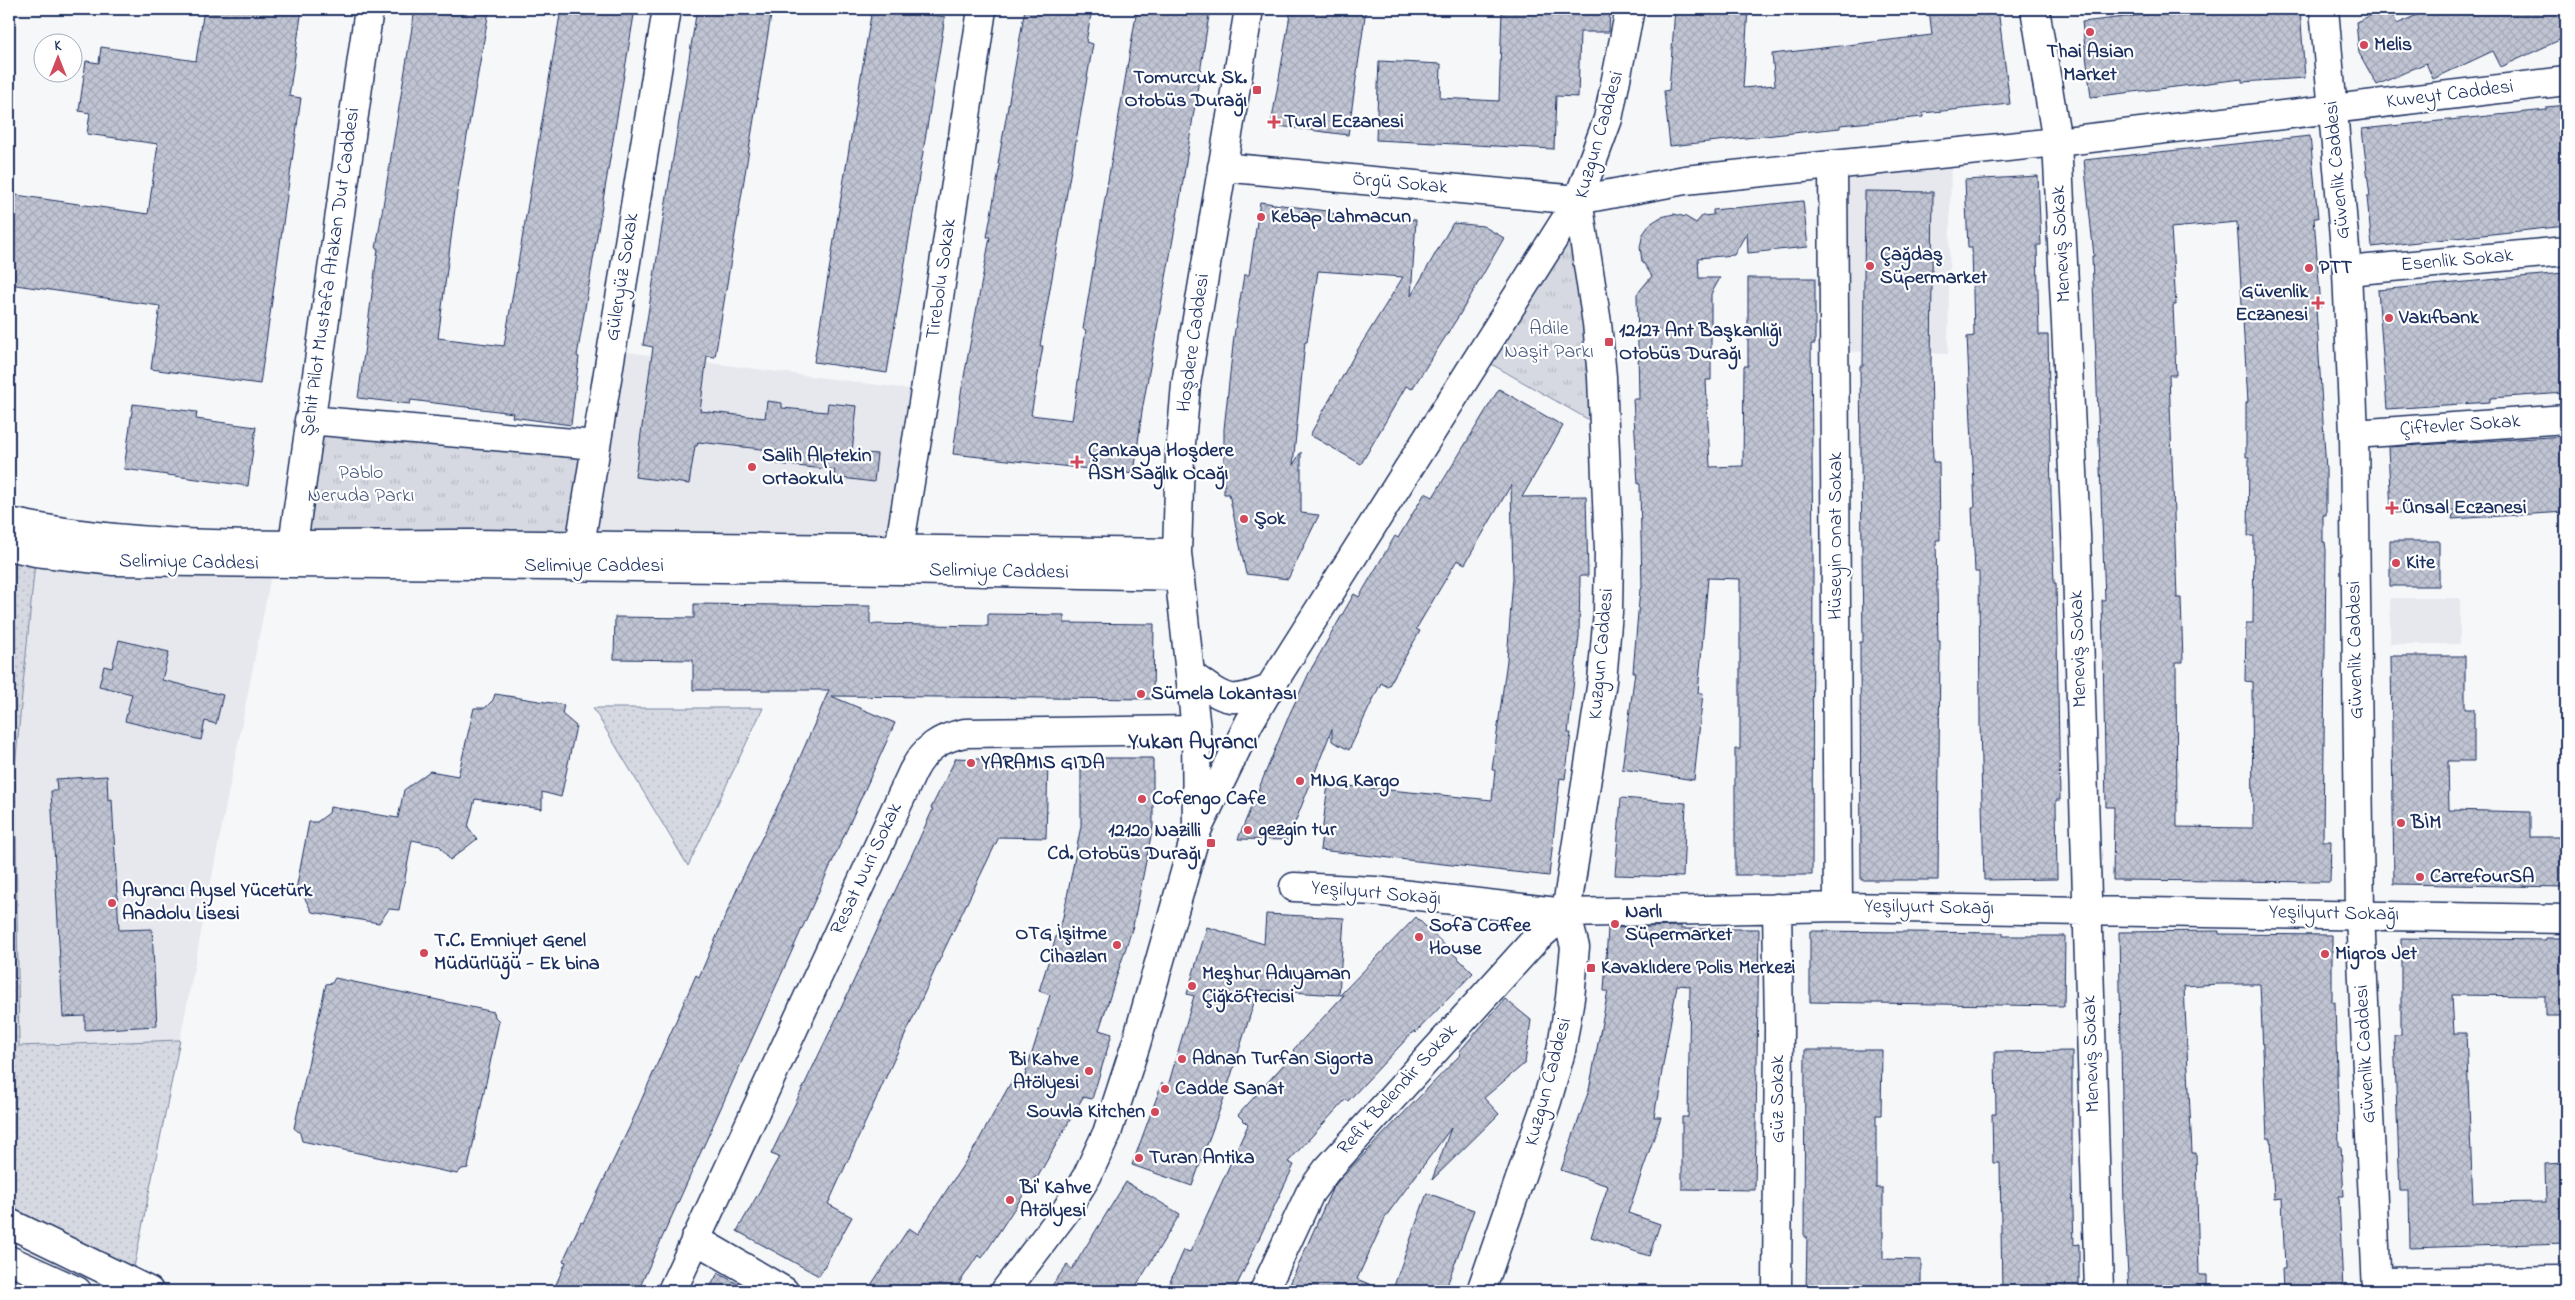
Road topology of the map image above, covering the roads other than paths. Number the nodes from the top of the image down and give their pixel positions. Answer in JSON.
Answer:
{"nodes":[{"id":1,"x":369,"y":9,"type":"edge"},
{"id":2,"x":667,"y":9,"type":"edge"},
{"id":3,"x":982,"y":9,"type":"edge"},
{"id":4,"x":1249,"y":9,"type":"edge"},
{"id":5,"x":1630,"y":9,"type":"edge"},
{"id":6,"x":2035,"y":9,"type":"edge"},
{"id":7,"x":2324,"y":9,"type":"edge"},
{"id":8,"x":2566,"y":82,"type":"edge"},
{"id":9,"x":2333,"y":108,"type":"junction"},
{"id":10,"x":2057,"y":142,"type":"junction"},
{"id":11,"x":1833,"y":166,"type":"junction"},
{"id":12,"x":1222,"y":167,"type":"junction"},
{"id":13,"x":1578,"y":200,"type":"junction"},
{"id":14,"x":2566,"y":251,"type":"edge"},
{"id":15,"x":2347,"y":271,"type":"junction"},
{"id":16,"x":2566,"y":419,"type":"edge"},
{"id":17,"x":309,"y":420,"type":"junction"},
{"id":18,"x":2354,"y":434,"type":"junction"},
{"id":19,"x":596,"y":446,"type":"junction"},
{"id":20,"x":9,"y":522,"type":"edge"},
{"id":21,"x":580,"y":545,"type":"junction"},
{"id":22,"x":9,"y":546,"type":"edge"},
{"id":23,"x":899,"y":549,"type":"junction"},
{"id":24,"x":293,"y":555,"type":"junction"},
{"id":25,"x":1178,"y":565,"type":"junction"},
{"id":26,"x":1191,"y":675,"type":"junction"},
{"id":27,"x":1269,"y":689,"type":"junction"},
{"id":28,"x":1196,"y":730,"type":"junction"},
{"id":29,"x":1197,"y":830,"type":"junction"},
{"id":30,"x":1294,"y":887,"type":"dead end"},
{"id":31,"x":1838,"y":907,"type":"junction"},
{"id":32,"x":1776,"y":908,"type":"junction"},
{"id":33,"x":2087,"y":911,"type":"junction"},
{"id":34,"x":1566,"y":913,"type":"junction"},
{"id":35,"x":2360,"y":914,"type":"junction"},
{"id":36,"x":2566,"y":919,"type":"edge"},
{"id":37,"x":9,"y":1223,"type":"edge"},
{"id":38,"x":695,"y":1239,"type":"junction"},
{"id":39,"x":9,"y":1260,"type":"edge"},
{"id":40,"x":2566,"y":1280,"type":"edge"},
{"id":41,"x":2377,"y":1287,"type":"edge"},
{"id":42,"x":77,"y":1291,"type":"edge"},
{"id":43,"x":149,"y":1291,"type":"edge"},
{"id":44,"x":672,"y":1291,"type":"edge"},
{"id":45,"x":784,"y":1291,"type":"edge"},
{"id":46,"x":1005,"y":1291,"type":"edge"},
{"id":47,"x":1264,"y":1291,"type":"edge"},
{"id":48,"x":1481,"y":1291,"type":"edge"},
{"id":49,"x":1777,"y":1291,"type":"edge"},
{"id":50,"x":2099,"y":1291,"type":"edge"}],
"edges":[{"from":1,"to":17,"type":"street","name":"Şehit Pilot Mustafa Atakan Dut Caddesi"},
{"from":2,"to":19,"type":"street","name":"Güleryüz Sokak"},
{"from":3,"to":23,"type":"street","name":"Tirebolu Sokak"},
{"from":4,"to":12,"type":"street","name":"Hoşdere Caddesi"},
{"from":5,"to":13,"type":"street","name":"Kuzgun Caddesi"},
{"from":6,"to":10,"type":"street","name":"Meneviş Sokak"},
{"from":7,"to":9,"type":"street","name":"Güvenlik Caddesi"},
{"from":8,"to":9,"type":"street","name":"Kuveyt Caddesi"},
{"from":9,"to":10,"type":"street","name":"Kuveyt Caddesi"},
{"from":9,"to":15,"type":"street","name":"Güvenlik Caddesi"},
{"from":10,"to":11,"type":"street","name":"Örgü Sokak"},
{"from":10,"to":33,"type":"street","name":"Meneviş Sokak"},
{"from":11,"to":13,"type":"street","name":"Örgü Sokak"},
{"from":11,"to":31,"type":"street","name":"Hüseyin Onat Sokak"},
{"from":12,"to":13,"type":"street","name":"Örgü Sokak"},
{"from":12,"to":25,"type":"street","name":"Hoşdere Caddesi"},
{"from":13,"to":27,"type":"street"},
{"from":13,"to":34,"type":"street","name":"Kuzgun Caddesi"},
{"from":14,"to":15,"type":"street","name":"Esenlik Sokak"},
{"from":15,"to":18,"type":"street","name":"Güvenlik Caddesi"},
{"from":16,"to":18,"type":"street","name":"Çiftevler Sokak"},
{"from":17,"to":19,"type":"street"},
{"from":17,"to":24,"type":"street","name":"Şehit Pilot Mustafa Atakan Dut Caddesi"},
{"from":18,"to":35,"type":"street","name":"Güvenlik Caddesi"},
{"from":19,"to":21,"type":"street","name":"Güleryüz Sokak"},
{"from":20,"to":24,"type":"street","name":"Selimiye Caddesi"},
{"from":21,"to":23,"type":"street","name":"Selimiye Caddesi"},
{"from":21,"to":24,"type":"street","name":"Selimiye Caddesi"},
{"from":22,"to":24,"type":"street","name":"Selimiye Caddesi"},
{"from":23,"to":25,"type":"street","name":"Selimiye Caddesi"},
{"from":24,"to":25,"type":"street","name":"Selimiye Caddesi"},
{"from":25,"to":26,"type":"street","name":"Hoşdere Caddesi"},
{"from":26,"to":27,"type":"street"},
{"from":26,"to":28,"type":"street","name":"Hoşdere Caddesi"},
{"from":27,"to":29,"type":"street"},
{"from":28,"to":29,"type":"street","name":"Hoşdere Caddesi"},
{"from":28,"to":38,"type":"street","name":"Resat Nuri Sokak"},
{"from":29,"to":46,"type":"street"},
{"from":30,"to":34,"type":"street","name":"Yeşilyurt Sokağı"},
{"from":31,"to":32,"type":"street","name":"Yeşilyurt Sokağı"},
{"from":31,"to":33,"type":"street","name":"Yeşilyurt Sokağı"},
{"from":32,"to":34,"type":"street","name":"Yeşilyurt Sokağı"},
{"from":32,"to":49,"type":"street","name":"Güz Sokak"},
{"from":33,"to":35,"type":"street","name":"Yeşilyurt Sokağı"},
{"from":33,"to":50,"type":"street","name":"Meneviş Sokak"},
{"from":34,"to":47,"type":"street","name":"Refik Belendir Sokak"},
{"from":34,"to":48,"type":"street","name":"Kuzgun Caddesi"},
{"from":35,"to":36,"type":"street","name":"Yeşilyurt Sokağı"},
{"from":35,"to":41,"type":"street","name":"Güvenlik Caddesi"},
{"from":37,"to":43,"type":"street"},
{"from":38,"to":44,"type":"street","name":"Resat Nuri Sokak"},
{"from":38,"to":45,"type":"street"},
{"from":39,"to":42,"type":"street"},
{"from":40,"to":41,"type":"street"}]}
